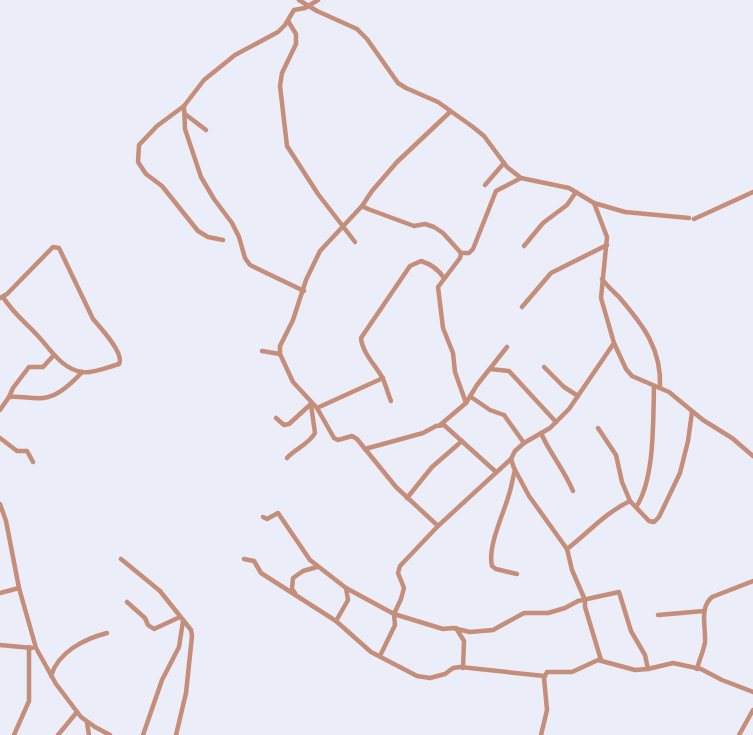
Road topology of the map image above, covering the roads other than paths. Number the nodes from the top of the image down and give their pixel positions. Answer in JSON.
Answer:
{"nodes":[{"id":1,"x":299,"y":0,"type":"edge"},
{"id":2,"x":318,"y":0,"type":"edge"},
{"id":3,"x":309,"y":7,"type":"junction"},
{"id":4,"x":288,"y":21,"type":"junction"},
{"id":5,"x":184,"y":106,"type":"junction"},
{"id":6,"x":450,"y":112,"type":"junction"},
{"id":7,"x":185,"y":114,"type":"junction"},
{"id":8,"x":206,"y":130,"type":"dead end"},
{"id":9,"x":504,"y":163,"type":"junction"},
{"id":10,"x":521,"y":178,"type":"junction"},
{"id":11,"x":485,"y":185,"type":"dead end"},
{"id":12,"x":576,"y":192,"type":"junction"},
{"id":13,"x":753,"y":192,"type":"edge"},
{"id":14,"x":594,"y":203,"type":"junction"},
{"id":15,"x":362,"y":206,"type":"junction"},
{"id":16,"x":343,"y":226,"type":"junction"},
{"id":17,"x":223,"y":240,"type":"dead end"},
{"id":18,"x":355,"y":242,"type":"dead end"},
{"id":19,"x":607,"y":245,"type":"junction"},
{"id":20,"x":524,"y":246,"type":"dead end"},
{"id":21,"x":461,"y":253,"type":"junction"},
{"id":22,"x":444,"y":278,"type":"junction"},
{"id":23,"x":602,"y":279,"type":"junction"},
{"id":24,"x":304,"y":291,"type":"junction"},
{"id":25,"x":1,"y":297,"type":"edge"},
{"id":26,"x":522,"y":307,"type":"dead end"},
{"id":27,"x":614,"y":343,"type":"junction"},
{"id":28,"x":507,"y":347,"type":"dead end"},
{"id":29,"x":262,"y":351,"type":"dead end"},
{"id":30,"x":280,"y":354,"type":"junction"},
{"id":31,"x":54,"y":355,"type":"junction"},
{"id":32,"x":544,"y":367,"type":"dead end"},
{"id":33,"x":490,"y":369,"type":"junction"},
{"id":34,"x":82,"y":372,"type":"junction"},
{"id":35,"x":383,"y":378,"type":"junction"},
{"id":36,"x":654,"y":386,"type":"junction"},
{"id":37,"x":660,"y":388,"type":"junction"},
{"id":38,"x":578,"y":396,"type":"junction"},
{"id":39,"x":9,"y":397,"type":"junction"},
{"id":40,"x":471,"y":397,"type":"junction"},
{"id":41,"x":391,"y":402,"type":"dead end"},
{"id":42,"x":466,"y":403,"type":"junction"},
{"id":43,"x":311,"y":404,"type":"junction"},
{"id":44,"x":318,"y":408,"type":"junction"},
{"id":45,"x":0,"y":410,"type":"edge"},
{"id":46,"x":692,"y":412,"type":"junction"},
{"id":47,"x":276,"y":418,"type":"dead end"},
{"id":48,"x":556,"y":422,"type":"junction"},
{"id":49,"x":440,"y":425,"type":"junction"},
{"id":50,"x":598,"y":428,"type":"dead end"},
{"id":51,"x":541,"y":433,"type":"junction"},
{"id":52,"x":0,"y":438,"type":"edge"},
{"id":53,"x":462,"y":440,"type":"junction"},
{"id":54,"x":524,"y":443,"type":"junction"},
{"id":55,"x":366,"y":450,"type":"junction"},
{"id":56,"x":753,"y":456,"type":"edge"},
{"id":57,"x":287,"y":458,"type":"dead end"},
{"id":58,"x":511,"y":459,"type":"junction"},
{"id":59,"x":33,"y":462,"type":"dead end"},
{"id":60,"x":515,"y":470,"type":"junction"},
{"id":61,"x":496,"y":472,"type":"junction"},
{"id":62,"x":573,"y":491,"type":"dead end"},
{"id":63,"x":407,"y":498,"type":"junction"},
{"id":64,"x":630,"y":501,"type":"junction"},
{"id":65,"x":0,"y":504,"type":"edge"},
{"id":66,"x":636,"y":507,"type":"junction"},
{"id":67,"x":2,"y":513,"type":"edge"},
{"id":68,"x":263,"y":517,"type":"dead end"},
{"id":69,"x":438,"y":526,"type":"junction"},
{"id":70,"x":567,"y":550,"type":"junction"},
{"id":71,"x":121,"y":559,"type":"dead end"},
{"id":72,"x":244,"y":559,"type":"dead end"},
{"id":73,"x":317,"y":567,"type":"junction"},
{"id":74,"x":517,"y":574,"type":"dead end"},
{"id":75,"x":753,"y":581,"type":"edge"},
{"id":76,"x":19,"y":588,"type":"junction"},
{"id":77,"x":346,"y":588,"type":"junction"},
{"id":78,"x":0,"y":593,"type":"edge"},
{"id":79,"x":294,"y":593,"type":"junction"},
{"id":80,"x":585,"y":600,"type":"junction"},
{"id":81,"x":127,"y":602,"type":"dead end"},
{"id":82,"x":704,"y":611,"type":"junction"},
{"id":83,"x":394,"y":614,"type":"junction"},
{"id":84,"x":658,"y":615,"type":"dead end"},
{"id":85,"x":181,"y":619,"type":"junction"},
{"id":86,"x":336,"y":621,"type":"junction"},
{"id":87,"x":456,"y":628,"type":"junction"},
{"id":88,"x":107,"y":633,"type":"dead end"},
{"id":89,"x":0,"y":645,"type":"edge"},
{"id":90,"x":29,"y":647,"type":"junction"},
{"id":91,"x":36,"y":648,"type":"junction"},
{"id":92,"x":380,"y":656,"type":"junction"},
{"id":93,"x":602,"y":660,"type":"junction"},
{"id":94,"x":463,"y":668,"type":"junction"},
{"id":95,"x":696,"y":668,"type":"junction"},
{"id":96,"x":648,"y":669,"type":"junction"},
{"id":97,"x":51,"y":676,"type":"junction"},
{"id":98,"x":544,"y":676,"type":"junction"},
{"id":99,"x":753,"y":692,"type":"edge"},
{"id":100,"x":753,"y":710,"type":"edge"},
{"id":101,"x":77,"y":712,"type":"junction"},
{"id":102,"x":88,"y":723,"type":"junction"},
{"id":103,"x":95,"y":727,"type":"junction"},
{"id":104,"x":14,"y":735,"type":"edge"},
{"id":105,"x":58,"y":735,"type":"edge"},
{"id":106,"x":89,"y":735,"type":"edge"},
{"id":107,"x":98,"y":735,"type":"edge"},
{"id":108,"x":110,"y":735,"type":"edge"},
{"id":109,"x":143,"y":735,"type":"edge"},
{"id":110,"x":176,"y":735,"type":"edge"},
{"id":111,"x":541,"y":735,"type":"edge"},
{"id":112,"x":739,"y":735,"type":"edge"}],
"edges":[{"from":1,"to":3,"type":"street"},
{"from":2,"to":3,"type":"street"},
{"from":3,"to":4,"type":"street"},
{"from":3,"to":6,"type":"street"},
{"from":4,"to":5,"type":"street"},
{"from":4,"to":16,"type":"street"},
{"from":5,"to":7,"type":"street"},
{"from":5,"to":17,"type":"street"},
{"from":6,"to":9,"type":"street"},
{"from":6,"to":15,"type":"street"},
{"from":7,"to":8,"type":"street"},
{"from":7,"to":24,"type":"street"},
{"from":9,"to":10,"type":"street"},
{"from":9,"to":11,"type":"street"},
{"from":10,"to":12,"type":"street"},
{"from":10,"to":21,"type":"street"},
{"from":12,"to":14,"type":"street"},
{"from":12,"to":20,"type":"street"},
{"from":13,"to":14,"type":"street"},
{"from":14,"to":19,"type":"street"},
{"from":15,"to":16,"type":"street"},
{"from":15,"to":21,"type":"street"},
{"from":16,"to":18,"type":"street"},
{"from":16,"to":24,"type":"street"},
{"from":19,"to":23,"type":"street"},
{"from":19,"to":26,"type":"street"},
{"from":21,"to":22,"type":"street"},
{"from":22,"to":35,"type":"street"},
{"from":22,"to":42,"type":"street"},
{"from":23,"to":27,"type":"street"},
{"from":23,"to":37,"type":"street"},
{"from":24,"to":30,"type":"street"},
{"from":25,"to":31,"type":"street"},
{"from":25,"to":34,"type":"street"},
{"from":27,"to":36,"type":"street"},
{"from":27,"to":38,"type":"street"},
{"from":28,"to":33,"type":"street"},
{"from":29,"to":30,"type":"street"},
{"from":30,"to":43,"type":"street"},
{"from":31,"to":34,"type":"street"},
{"from":31,"to":39,"type":"street"},
{"from":32,"to":38,"type":"street"},
{"from":33,"to":40,"type":"street"},
{"from":33,"to":48,"type":"street"},
{"from":34,"to":39,"type":"street"},
{"from":35,"to":41,"type":"street"},
{"from":35,"to":44,"type":"street"},
{"from":36,"to":37,"type":"street"},
{"from":36,"to":66,"type":"street"},
{"from":37,"to":46,"type":"street"},
{"from":38,"to":48,"type":"street"},
{"from":39,"to":45,"type":"street"},
{"from":40,"to":42,"type":"street"},
{"from":40,"to":54,"type":"street"},
{"from":42,"to":49,"type":"street"},
{"from":43,"to":44,"type":"street"},
{"from":43,"to":47,"type":"street"},
{"from":43,"to":57,"type":"street"},
{"from":44,"to":55,"type":"street"},
{"from":46,"to":56,"type":"street"},
{"from":46,"to":66,"type":"street"},
{"from":48,"to":51,"type":"street"},
{"from":49,"to":53,"type":"street"},
{"from":49,"to":55,"type":"street"},
{"from":50,"to":64,"type":"street"},
{"from":51,"to":54,"type":"street"},
{"from":51,"to":62,"type":"street"},
{"from":52,"to":59,"type":"street"},
{"from":53,"to":61,"type":"street"},
{"from":53,"to":63,"type":"street"},
{"from":54,"to":58,"type":"street"},
{"from":55,"to":63,"type":"street"},
{"from":58,"to":60,"type":"street"},
{"from":58,"to":61,"type":"street"},
{"from":60,"to":70,"type":"street"},
{"from":60,"to":74,"type":"street"},
{"from":61,"to":69,"type":"street"},
{"from":63,"to":69,"type":"street"},
{"from":64,"to":66,"type":"street"},
{"from":64,"to":70,"type":"street"},
{"from":65,"to":67,"type":"street"},
{"from":67,"to":76,"type":"street"},
{"from":68,"to":73,"type":"street"},
{"from":69,"to":83,"type":"street"},
{"from":70,"to":80,"type":"street"},
{"from":71,"to":85,"type":"street"},
{"from":72,"to":79,"type":"street"},
{"from":73,"to":77,"type":"street"},
{"from":73,"to":79,"type":"street"},
{"from":75,"to":82,"type":"street"},
{"from":76,"to":78,"type":"street"},
{"from":76,"to":91,"type":"street"},
{"from":77,"to":83,"type":"street"},
{"from":77,"to":86,"type":"street"},
{"from":79,"to":86,"type":"street"},
{"from":80,"to":87,"type":"street"},
{"from":80,"to":93,"type":"street"},
{"from":80,"to":96,"type":"street"},
{"from":81,"to":85,"type":"street"},
{"from":82,"to":84,"type":"street"},
{"from":82,"to":95,"type":"street"},
{"from":83,"to":87,"type":"street"},
{"from":83,"to":92,"type":"street"},
{"from":85,"to":109,"type":"street"},
{"from":85,"to":110,"type":"street"},
{"from":86,"to":92,"type":"street"},
{"from":87,"to":94,"type":"street"},
{"from":88,"to":97,"type":"street"},
{"from":89,"to":90,"type":"street"},
{"from":90,"to":91,"type":"street"},
{"from":90,"to":104,"type":"street"},
{"from":91,"to":97,"type":"street"},
{"from":92,"to":94,"type":"street"},
{"from":93,"to":96,"type":"street"},
{"from":93,"to":98,"type":"street"},
{"from":94,"to":98,"type":"street"},
{"from":95,"to":96,"type":"street"},
{"from":95,"to":99,"type":"street"},
{"from":97,"to":101,"type":"street"},
{"from":98,"to":111,"type":"street"},
{"from":100,"to":112,"type":"street"},
{"from":101,"to":102,"type":"street"},
{"from":101,"to":105,"type":"street"},
{"from":102,"to":103,"type":"street"},
{"from":102,"to":106,"type":"street"},
{"from":103,"to":107,"type":"street"},
{"from":103,"to":108,"type":"street"}]}
